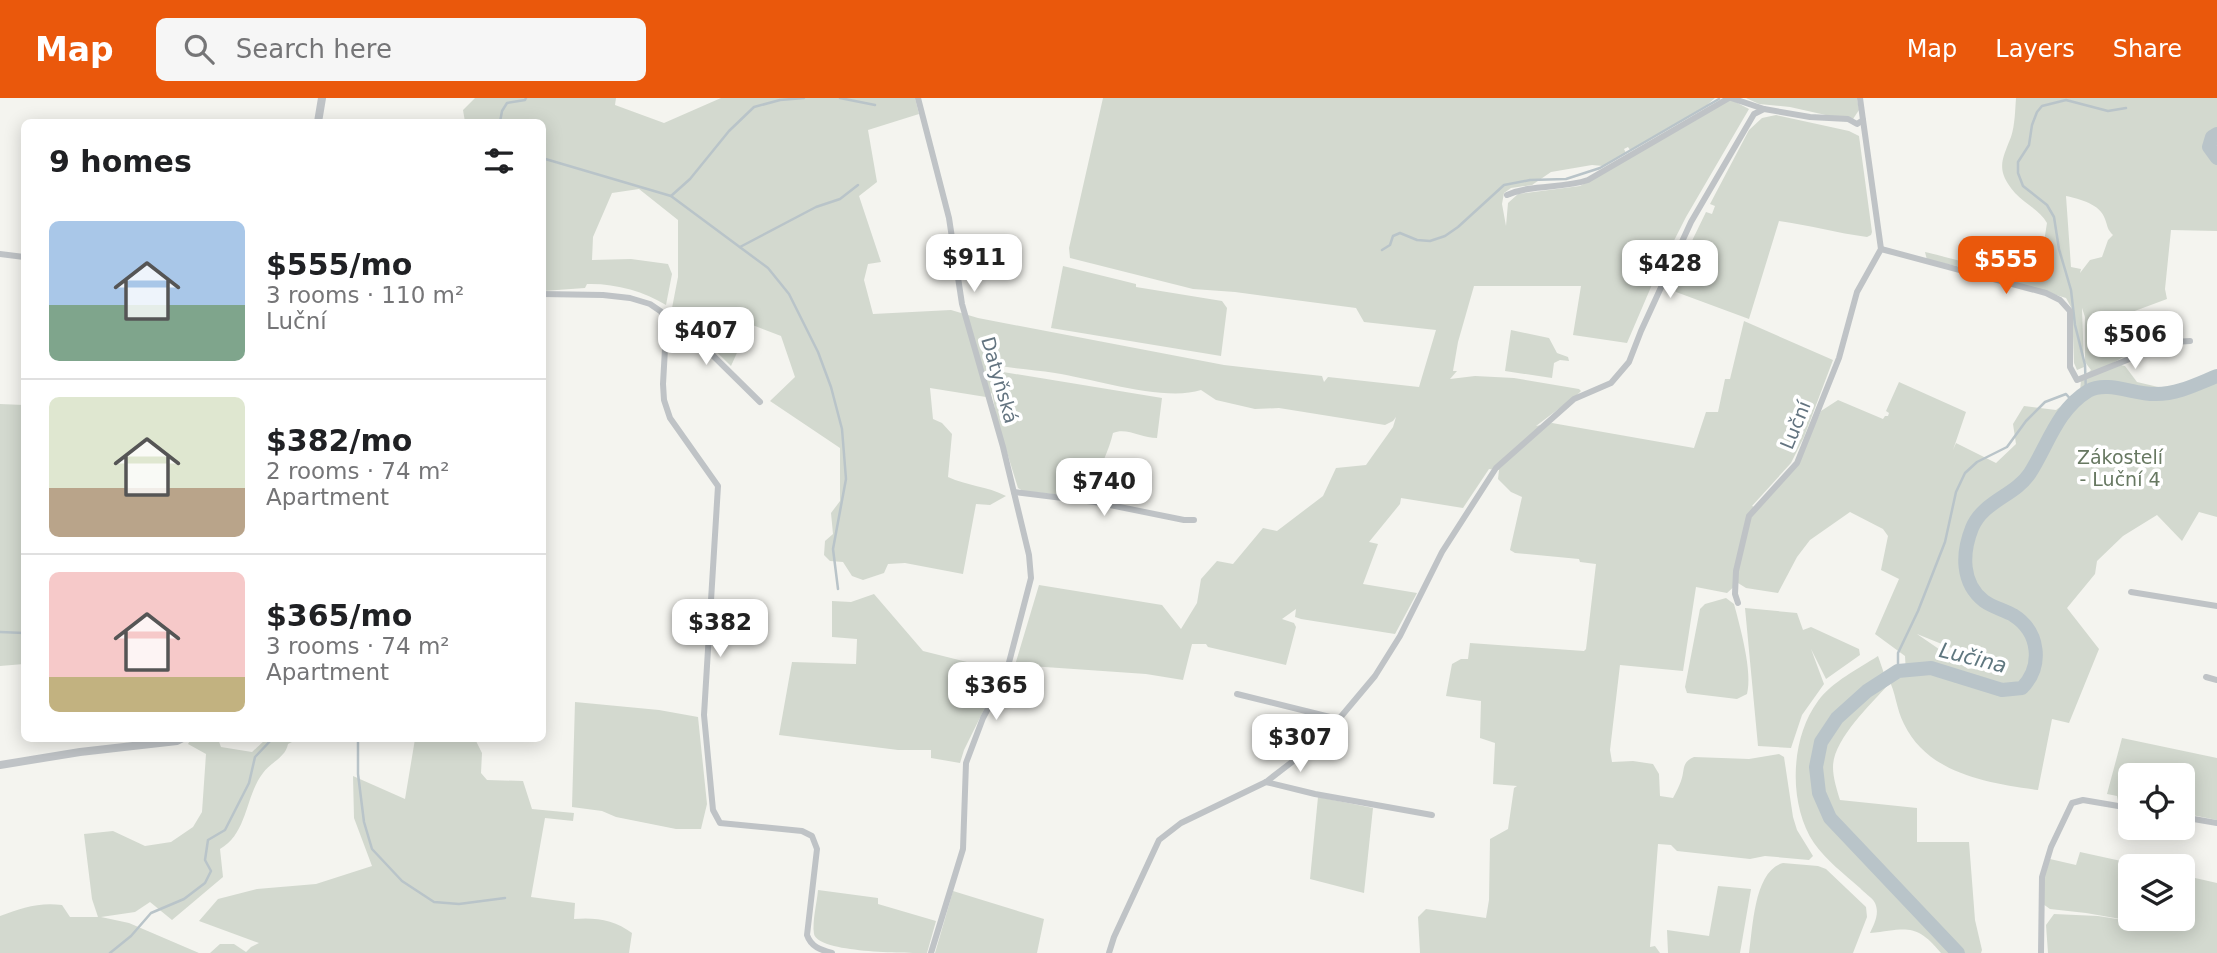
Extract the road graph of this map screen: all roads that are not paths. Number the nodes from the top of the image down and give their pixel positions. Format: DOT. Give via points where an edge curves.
graph roads {
  1 [pos="322,98"];
  2 [pos="918,98"];
  3 [pos="1730,98"];
  4 [pos="1860,98"];
  5 [pos="1764,109"];
  6 [pos="318,119"];
  7 [pos="1863,120"];
  8 [pos="1507,195"];
  9 [pos="1881,249"];
  10 [pos="0,254"];
  11 [pos="21,257"];
  12 [pos="546,294"];
  13 [pos="662,314"];
  14 [pos="2190,341"];
  15 [pos="760,401"];
  16 [pos="1014,492"];
  17 [pos="1194,520"];
  18 [pos="2131,592"];
  19 [pos="1738,603"];
  20 [pos="2217,606"];
  21 [pos="2206,677"];
  22 [pos="2217,680"];
  23 [pos="1237,694"];
  24 [pos="1338,719"];
  25 [pos="168,742"];
  26 [pos="0,765"];
  27 [pos="1266,782"];
  28 [pos="2118,806"];
  29 [pos="1432,815"];
  30 [pos="2195,819"];
  31 [pos="2217,823"];
  32 [pos="832,953"];
  33 [pos="932,953"];
  34 [pos="1110,953"];
  35 [pos="2041,953"];
  1 -- 6 [label="street"];
  2 -- 16 [label="street, Datyňská" via="949,218 962,304"];
  3 -- 5 [label="street"];
  3 -- 8 [label="street" via="1588,180"];
  4 -- 7 [label="street"];
  5 -- 7 [label="street" via="1848,119 1857,124"];
  5 -- 24 [label="street" via="1754,114 1691,222 1629,362 1611,383 1574,399 1496,468 1441,552 1375,676"];
  7 -- 9 [label="street"];
  9 -- 14 [label="street" via="2060,300 2070,311 2070,368 2077,380 2162,346"];
  9 -- 19 [label="street, Luční" via="1857,292 1839,358 1797,463 1749,516 1736,571"];
  10 -- 11 [label="street"];
  12 -- 13 [label="street" via="630,298 650,304"];
  13 -- 15 [label="street" via="685,328"];
  13 -- 32 [label="street" via="666,331 664,392 670,418 718,486 704,715 713,810 720,823 802,831 812,836 817,849 807,935 809,942"];
  16 -- 17 [label="street"];
  16 -- 33 [label="street, Datyňská" via="1031,578 1006,674 966,763 963,849"];
  18 -- 20 [label="street"];
  21 -- 22 [label="street"];
  23 -- 24 [label="street"];
  24 -- 27 [label="street" via="1316,745"];
  25 -- 26 [label="street"];
  27 -- 29 [label="street"];
  27 -- 34 [label="street" via="1181,824 1159,841"];
  28 -- 35 [label="street" via="2083,800 2072,803 2042,877"];
  30 -- 31 [label="street"];
}
